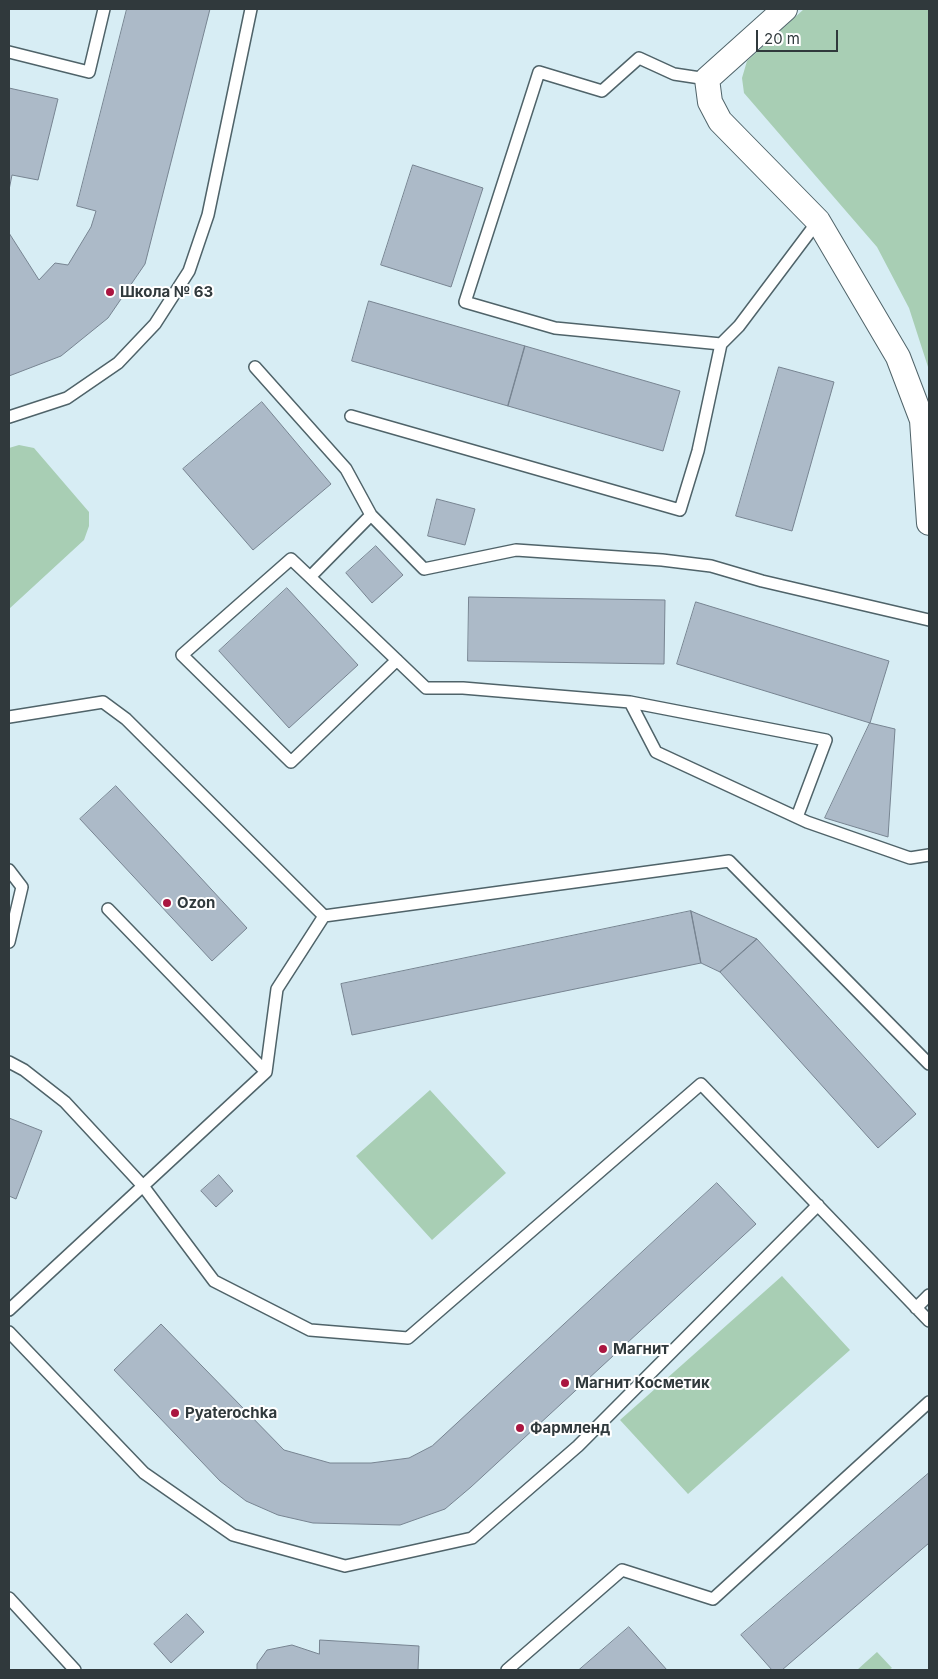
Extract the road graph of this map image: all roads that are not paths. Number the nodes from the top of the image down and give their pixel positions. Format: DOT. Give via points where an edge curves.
graph roads {
  1 [pos="104,9"];
  2 [pos="251,9"];
  3 [pos="785,9"];
  4 [pos="9,52"];
  5 [pos="707,78"];
  6 [pos="818,221"];
  7 [pos="721,344"];
  8 [pos="255,367"];
  9 [pos="351,416"];
  10 [pos="9,417"];
  11 [pos="371,515"];
  12 [pos="929,523"];
  13 [pos="310,577"];
  14 [pos="929,620"];
  15 [pos="397,660"];
  16 [pos="630,702"];
  17 [pos="9,718"];
  18 [pos="798,817"];
  19 [pos="929,855"];
  20 [pos="9,870"];
  21 [pos="108,909"];
  22 [pos="324,916"];
  23 [pos="9,942"];
  24 [pos="9,1062"];
  25 [pos="929,1064"];
  26 [pos="266,1072"];
  27 [pos="143,1186"];
  28 [pos="818,1205"];
  29 [pos="929,1295"];
  30 [pos="916,1308"];
  31 [pos="9,1310"];
  32 [pos="929,1321"];
  33 [pos="9,1332"];
  34 [pos="929,1402"];
  35 [pos="9,1598"];
  36 [pos="75,1670"];
  37 [pos="507,1670"];
  1 -- 4 [label="lane" via="89,72"];
  2 -- 10 [label="lane" via="208,215 189,271 156,324 118,363 67,398"];
  3 -- 5 [label="street"];
  5 -- 6 [label="street" via="710,102 720,120"];
  5 -- 7 [label="lane" via="674,74 639,58 602,91 539,72 465,302 555,328"];
  6 -- 7 [label="lane" via="739,326"];
  6 -- 12 [label="street" via="898,357 922,420"];
  7 -- 9 [label="lane" via="698,451 680,510"];
  8 -- 11 [label="lane" via="346,469"];
  11 -- 13 [label="lane"];
  11 -- 14 [label="lane" via="424,569 516,550 662,560 711,566"];
  13 -- 15 [label="lane"];
  13 -- 15 [label="lane" via="291,559 182,655 291,762"];
  15 -- 16 [label="lane" via="426,688 463,688"];
  16 -- 18 [label="lane" via="656,752"];
  16 -- 18 [label="lane" via="826,740"];
  17 -- 22 [label="lane" via="103,702 126,719"];
  18 -- 19 [label="lane" via="910,858"];
  20 -- 23 [label="lane" via="22,887"];
  21 -- 26 [label="lane"];
  22 -- 25 [label="lane" via="730,861"];
  22 -- 26 [label="lane" via="277,989"];
  24 -- 27 [label="lane" via="65,1102"];
  26 -- 27 [label="lane"];
  27 -- 28 [label="lane" via="214,1281 310,1330 408,1338 701,1084"];
  27 -- 31 [label="lane"];
  28 -- 30 [label="lane"];
  28 -- 33 [label="lane" via="578,1446 472,1538 346,1566 233,1535 144,1473"];
  29 -- 30 [label="lane"];
  30 -- 32 [label="lane"];
  34 -- 37 [label="lane" via="713,1599 622,1570"];
  35 -- 36 [label="lane"];
}
